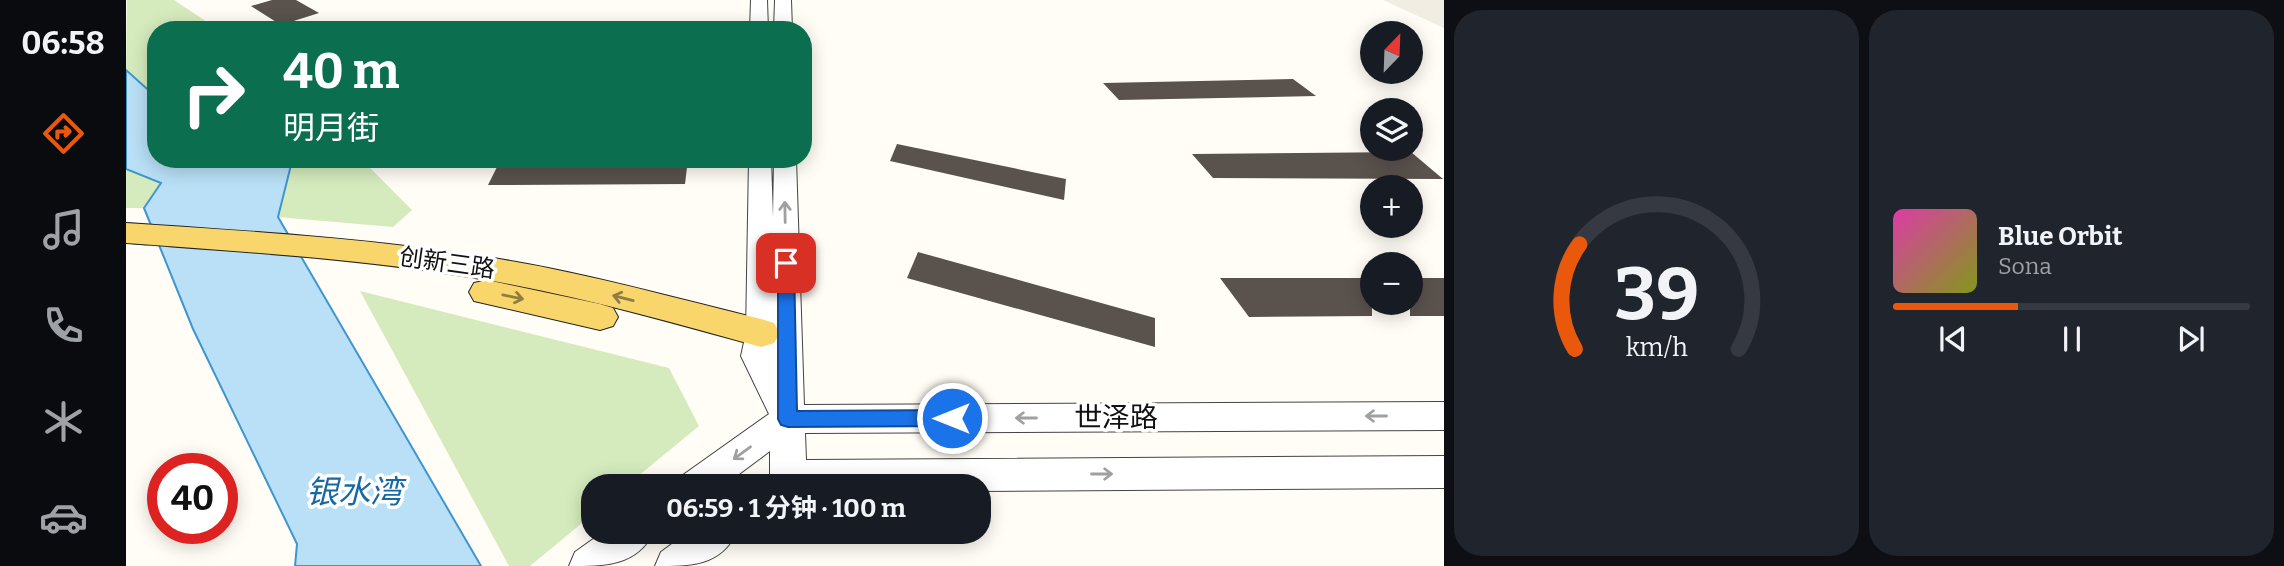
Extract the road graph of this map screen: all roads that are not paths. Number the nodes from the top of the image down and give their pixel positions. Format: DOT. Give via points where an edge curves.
graph roads {
  1 [pos="759,0"];
  2 [pos="783,0"];
  3 [pos="759,21"];
  4 [pos="783,21"];
  5 [pos="760,168"];
  6 [pos="785,168"];
  7 [pos="129,242"];
  8 [pos="759,345"];
  9 [pos="1444,416"];
  10 [pos="788,419"];
  11 [pos="1444,472"];
  12 [pos="712,474"];
  13 [pos="783,474"];
  14 [pos="991,478"];
  15 [pos="619,544"];
  16 [pos="703,544"];
  17 [pos="589,566"];
  18 [pos="675,566"];
  1 -- 3 [label="street"];
  2 -- 4 [label="street"];
  5 -- 8 [label="street"];
  10 -- 6 [label="street, one-way"];
  7 -- 8 [label="main road, 创新三路" via="320,257 680,335"];
  8 -- 10 [label="street"];
  9 -- 10 [label="street, 世泽路, one-way"];
  10 -- 12 [label="street, one-way"];
  10 -- 13 [label="street"];
  14 -- 11 [label="street, one-way"];
  15 -- 17 [label="street"];
  16 -- 18 [label="street"];
}
